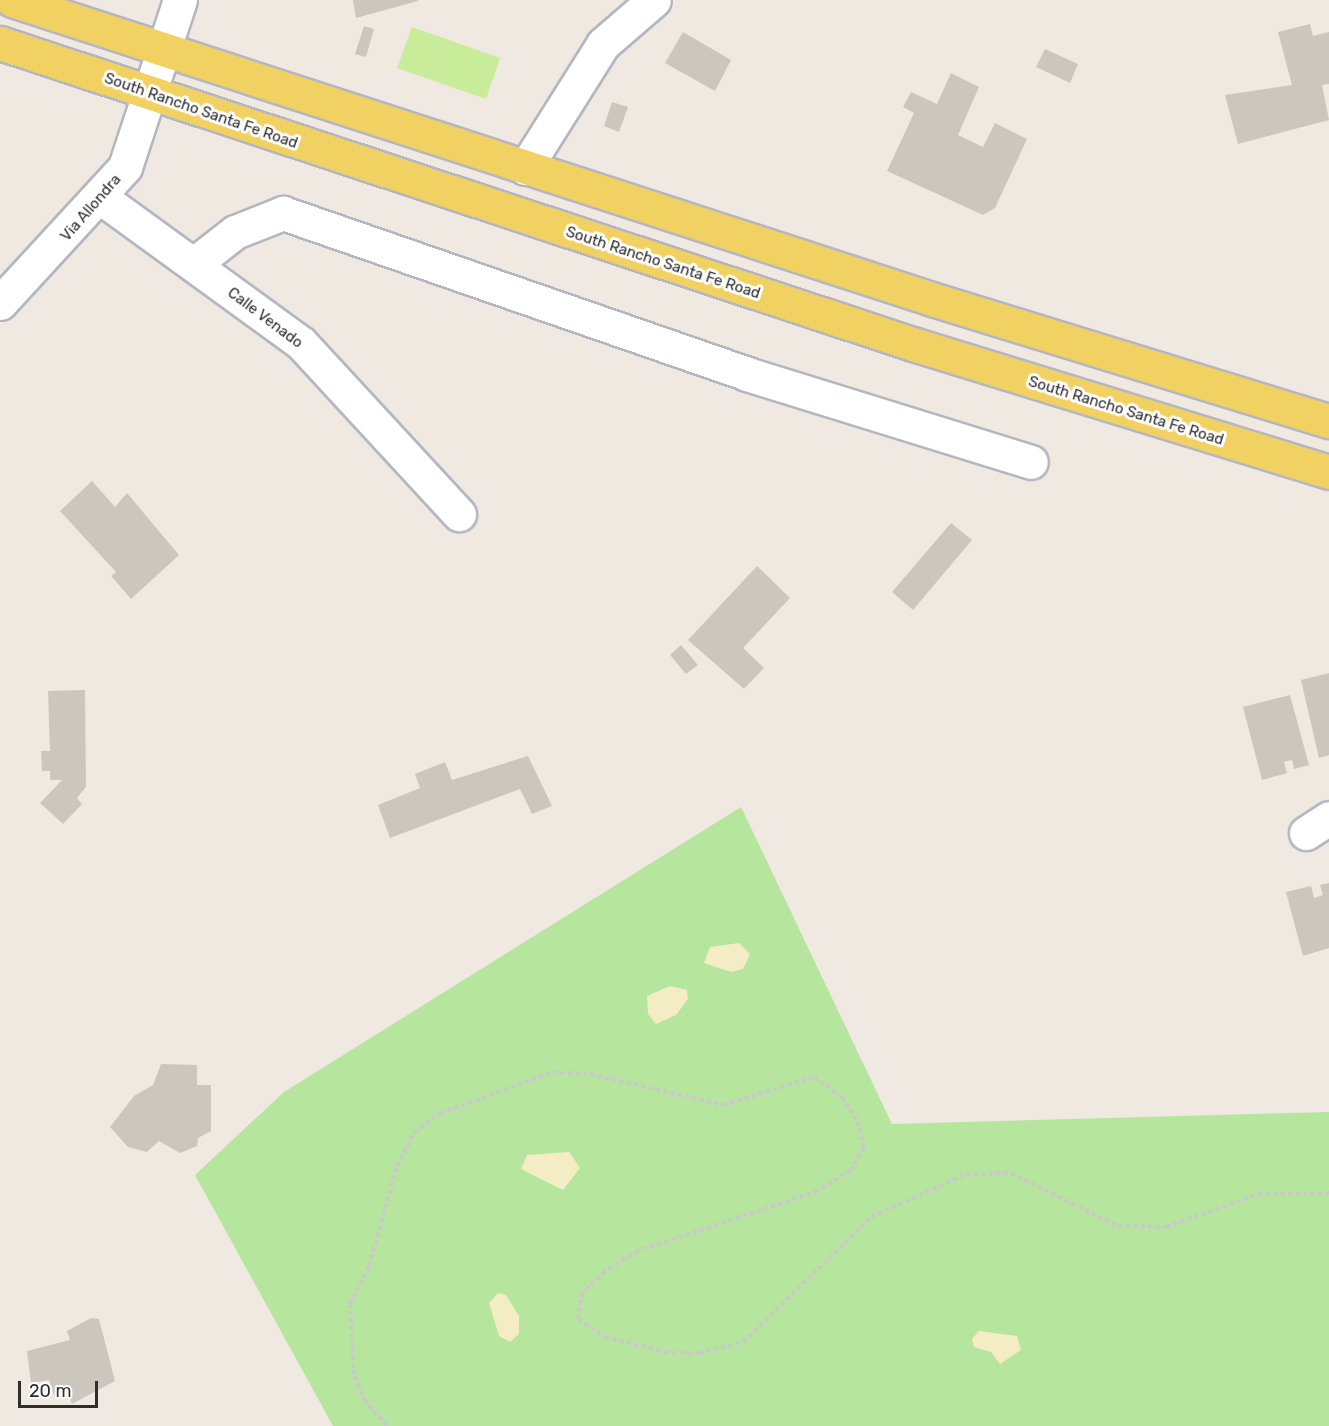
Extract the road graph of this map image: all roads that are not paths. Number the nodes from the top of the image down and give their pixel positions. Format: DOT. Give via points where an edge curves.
graph roads {
  1 [pos="12,0"];
  2 [pos="180,0"];
  3 [pos="654,0"];
  4 [pos="0,43"];
  5 [pos="165,50"];
  6 [pos="150,93"];
  7 [pos="525,168"];
  8 [pos="100,197"];
  9 [pos="194,264"];
  10 [pos="0,303"];
  11 [pos="1329,421"];
  12 [pos="1031,462"];
  13 [pos="1329,472"];
  14 [pos="459,514"];
  1 -- 5 [label="main road"];
  2 -- 5 [label="street, Via Allondra"];
  3 -- 7 [label="street" via="603,44"];
  4 -- 6 [label="main road, South Rancho Santa Fe Road"];
  5 -- 6 [label="street, Via Allondra"];
  5 -- 7 [label="main road"];
  6 -- 8 [label="street, Via Allondra" via="126,167"];
  6 -- 13 [label="main road, South Rancho Santa Fe Road" via="913,344"];
  7 -- 11 [label="main road"];
  8 -- 9 [label="street, Calle Venado"];
  8 -- 10 [label="street, Via Allondra"];
  9 -- 12 [label="street" via="235,232 283,213 747,374"];
  9 -- 14 [label="street, Calle Venado" via="301,343"];
}
